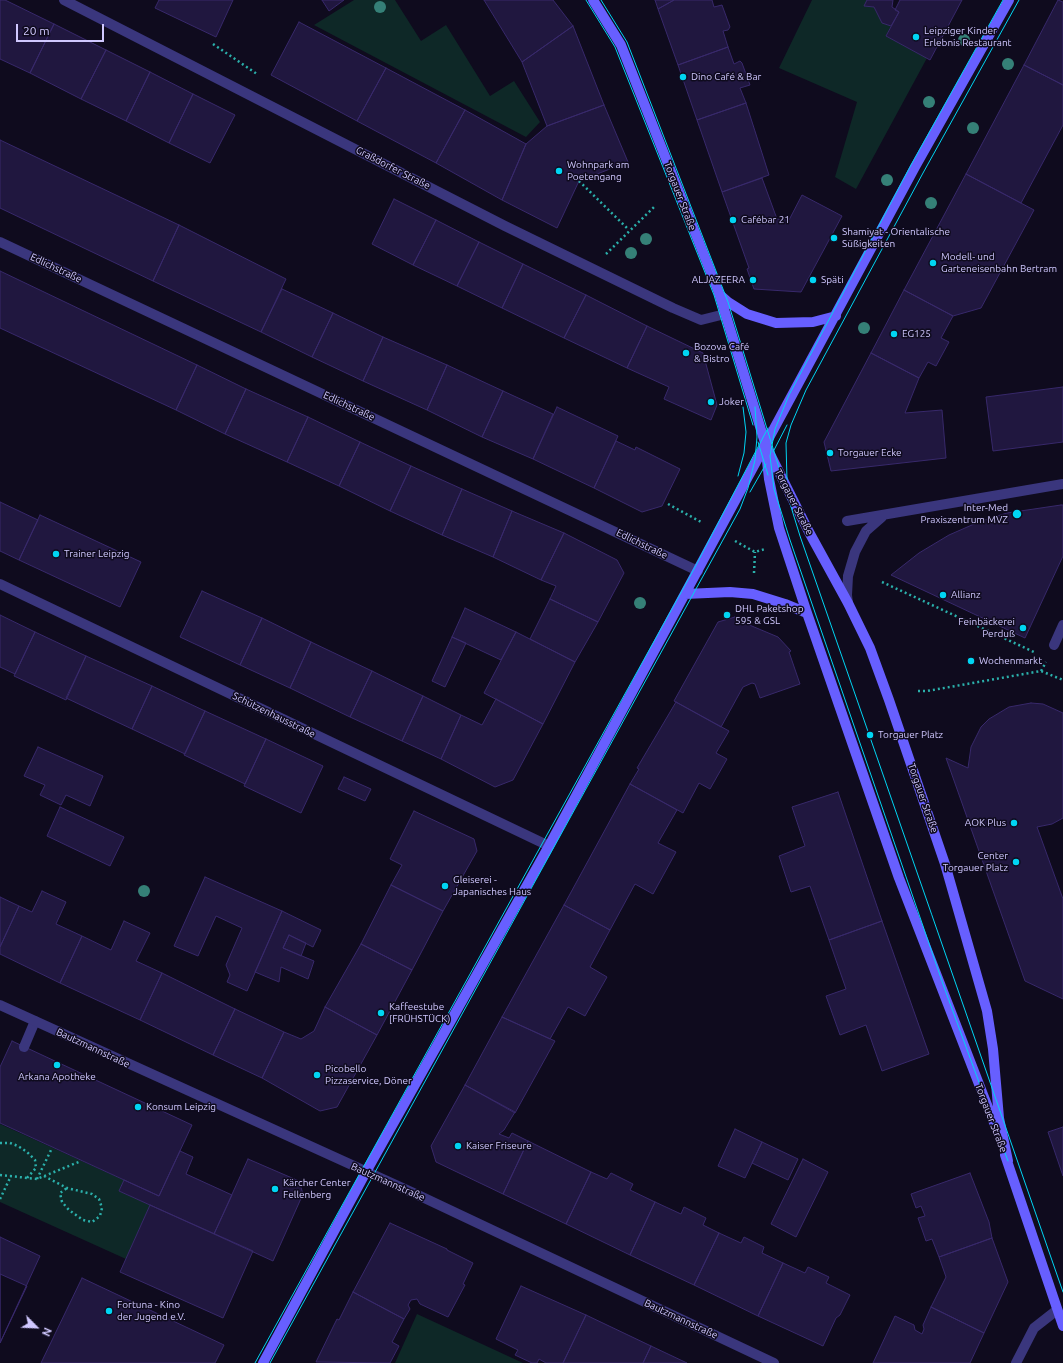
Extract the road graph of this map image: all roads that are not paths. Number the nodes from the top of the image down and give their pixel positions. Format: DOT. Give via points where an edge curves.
graph roads {
  1 [pos="64,0"];
  2 [pos="593,0"];
  3 [pos="1009,0"];
  4 [pos="0,242"];
  5 [pos="718,293"];
  6 [pos="725,314"];
  7 [pos="836,316"];
  8 [pos="766,446"];
  9 [pos="1063,484"];
  10 [pos="890,514"];
  11 [pos="847,521"];
  12 [pos="698,571"];
  13 [pos="0,584"];
  14 [pos="685,594"];
  15 [pos="848,603"];
  16 [pos="807,613"];
  17 [pos="1063,625"];
  18 [pos="1054,645"];
  19 [pos="549,846"];
  20 [pos="0,1005"];
  21 [pos="35,1022"];
  22 [pos="24,1047"];
  23 [pos="1008,1161"];
  24 [pos="366,1172"];
  25 [pos="1057,1310"];
  26 [pos="1063,1326"];
  27 [pos="263,1363"];
  28 [pos="774,1363"];
  29 [pos="1016,1363"];
  1 -- 6 [label="street, Graßdorfer Straße" via="505,226 697,319 706,320"];
  2 -- 5 [label="main road, Torgauer Straße" via="621,45"];
  3 -- 7 [label="main road" via="915,167"];
  4 -- 12 [label="street, Edlichstraße"];
  5 -- 6 [label="main road, Torgauer Straße"];
  5 -- 7 [label="main road" via="739,310 771,322 813,322"];
  6 -- 8 [label="main road, Torgauer Straße"];
  7 -- 8 [label="main road"];
  8 -- 12 [label="main road"];
  8 -- 15 [label="main road, Torgauer Straße"];
  8 -- 16 [label="main road, Torgauer Straße" via="769,479 779,528"];
  9 -- 10 [label="street"];
  10 -- 11 [label="street"];
  10 -- 15 [label="street" via="874,522 862,537 848,576"];
  12 -- 14 [label="main road"];
  13 -- 19 [label="street, Schützenhausstraße"];
  14 -- 16 [label="main road" via="753,594"];
  14 -- 19 [label="main road"];
  15 -- 23 [label="main road, Torgauer Straße" via="870,648 889,700 951,887 987,1011 999,1118"];
  16 -- 23 [label="main road, Torgauer Straße" via="899,878"];
  17 -- 18 [label="street"];
  19 -- 24 [label="main road"];
  20 -- 21 [label="street, Bautzmannstraße"];
  21 -- 22 [label="street"];
  21 -- 24 [label="street, Bautzmannstraße"];
  23 -- 25 [label="main road"];
  24 -- 27 [label="main road"];
  24 -- 28 [label="street, Bautzmannstraße"];
  25 -- 26 [label="main road"];
  25 -- 29 [label="street" via="1034,1328"];
}
